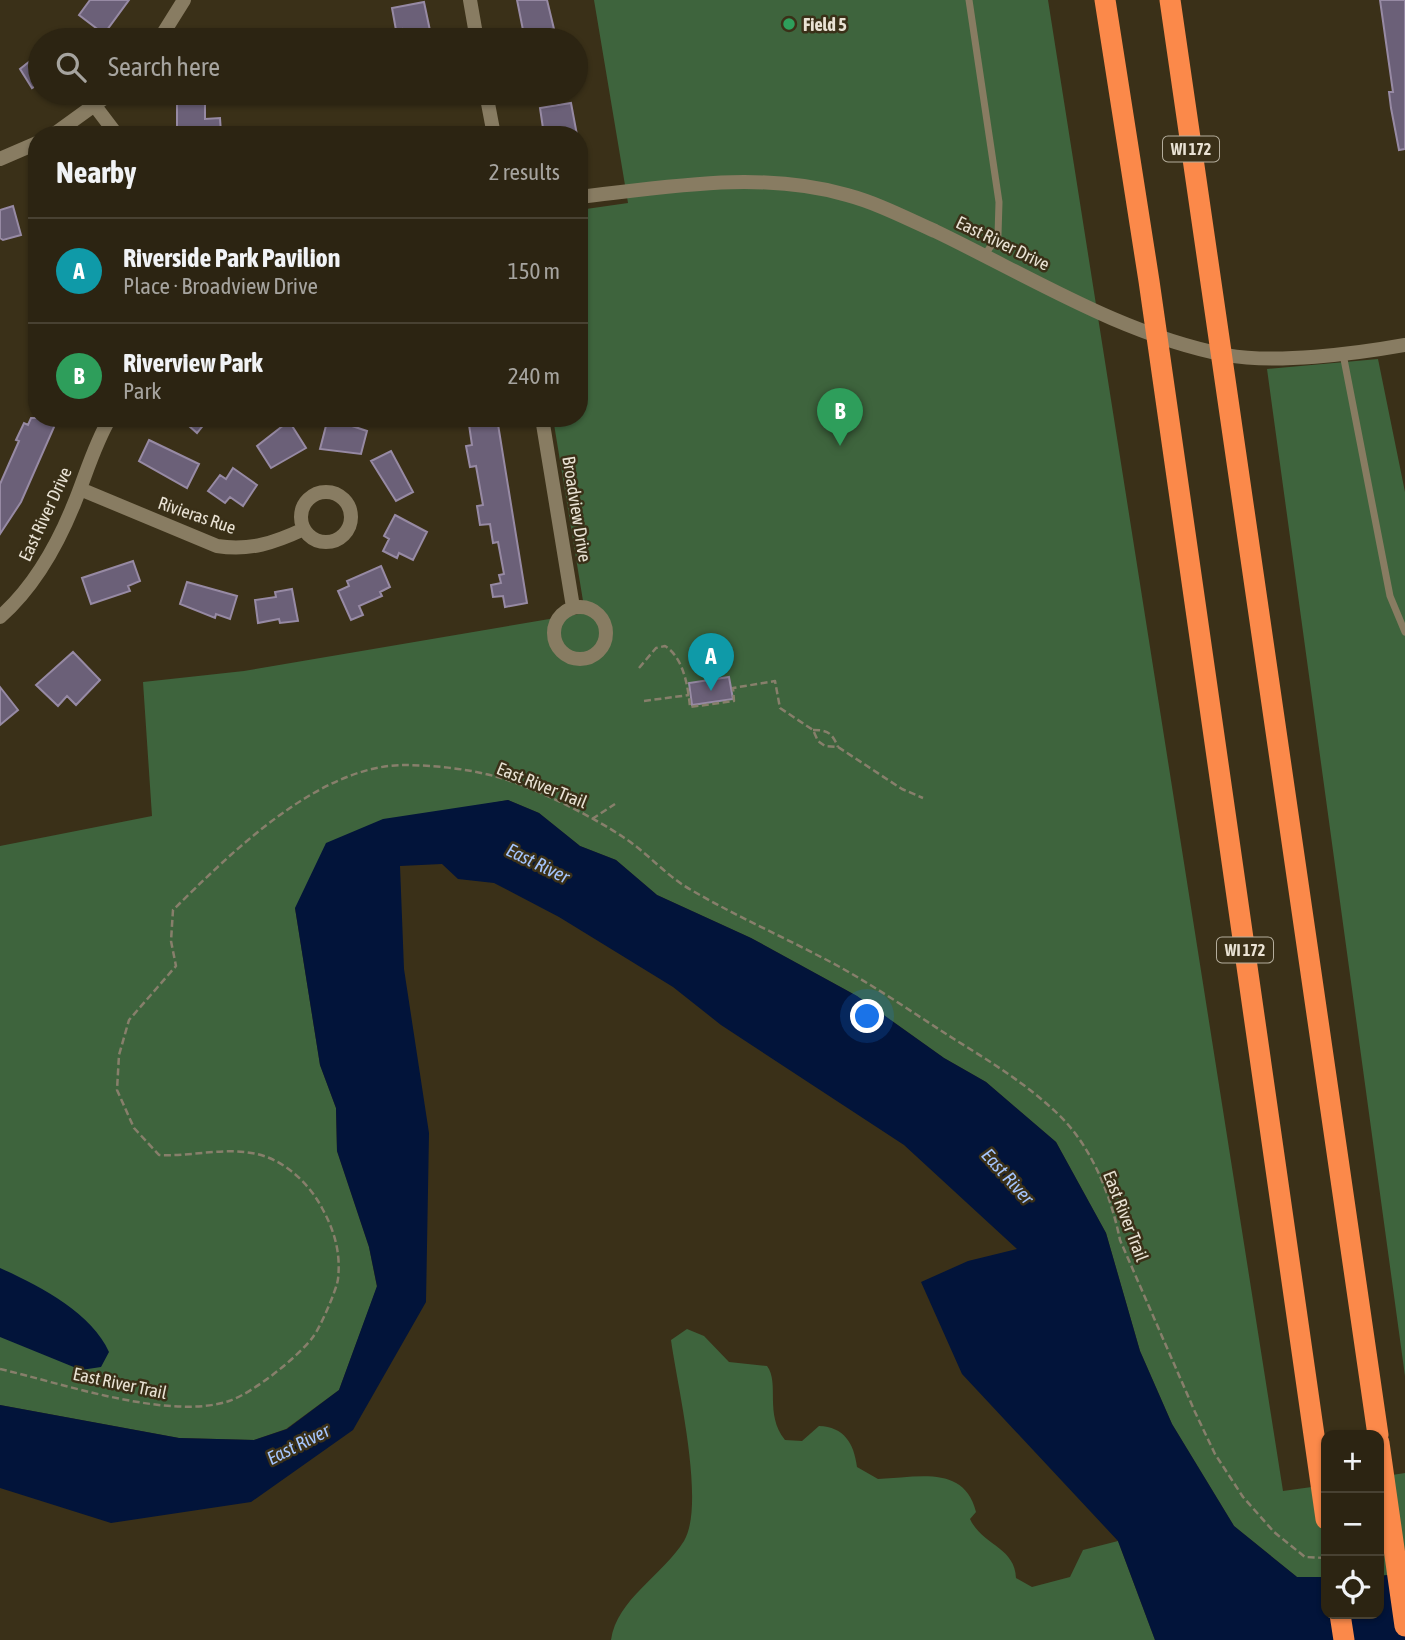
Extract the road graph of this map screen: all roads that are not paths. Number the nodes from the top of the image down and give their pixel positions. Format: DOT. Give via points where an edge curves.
graph roads {
  1 [pos="184,0"];
  2 [pos="470,0"];
  3 [pos="969,0"];
  4 [pos="1105,0"];
  5 [pos="1170,0"];
  6 [pos="166,28"];
  7 [pos="475,28"];
  8 [pos="488,105"];
  9 [pos="95,106"];
  10 [pos="66,126"];
  11 [pos="110,126"];
  12 [pos="492,126"];
  13 [pos="28,147"];
  14 [pos="0,159"];
  15 [pos="588,196"];
  16 [pos="985,255"];
  17 [pos="1405,345"];
  18 [pos="1343,354"];
  19 [pos="105,427"];
  20 [pos="543,427"];
  21 [pos="80,489"];
  22 [pos="304,529"];
  23 [pos="573,607"];
  24 [pos="0,617"];
  25 [pos="1405,632"];
  26 [pos="1377,1430"];
  27 [pos="1384,1477"];
  28 [pos="1322,1493"];
  29 [pos="1341,1619"];
  30 [pos="1405,1626"];
  31 [pos="1344,1640"];
  1 -- 6 [label="street"];
  2 -- 7 [label="street"];
  3 -- 16 [label="lane" via="999,202 998,235"];
  4 -- 28 [label="highway, WI 172"];
  5 -- 26 [label="highway, WI 172"];
  8 -- 12 [label="street"];
  9 -- 10 [label="street"];
  9 -- 11 [label="street"];
  13 -- 14 [label="street"];
  15 -- 16 [label="street, East River Drive" via="697,183 752,181 804,186 847,194"];
  16 -- 18 [label="street, East River Drive" via="1105,316 1182,344 1229,355"];
  17 -- 18 [label="street, East River Drive"];
  18 -- 25 [label="lane" via="1390,596"];
  19 -- 21 [label="street, East River Drive"];
  20 -- 23 [label="street, Broadview Drive"];
  21 -- 22 [label="street, Rivieras Rue" via="217,546 237,550"];
  21 -- 24 [label="street, East River Drive" via="40,572"];
  27 -- 30 [label="highway"];
  29 -- 31 [label="highway"];
}
